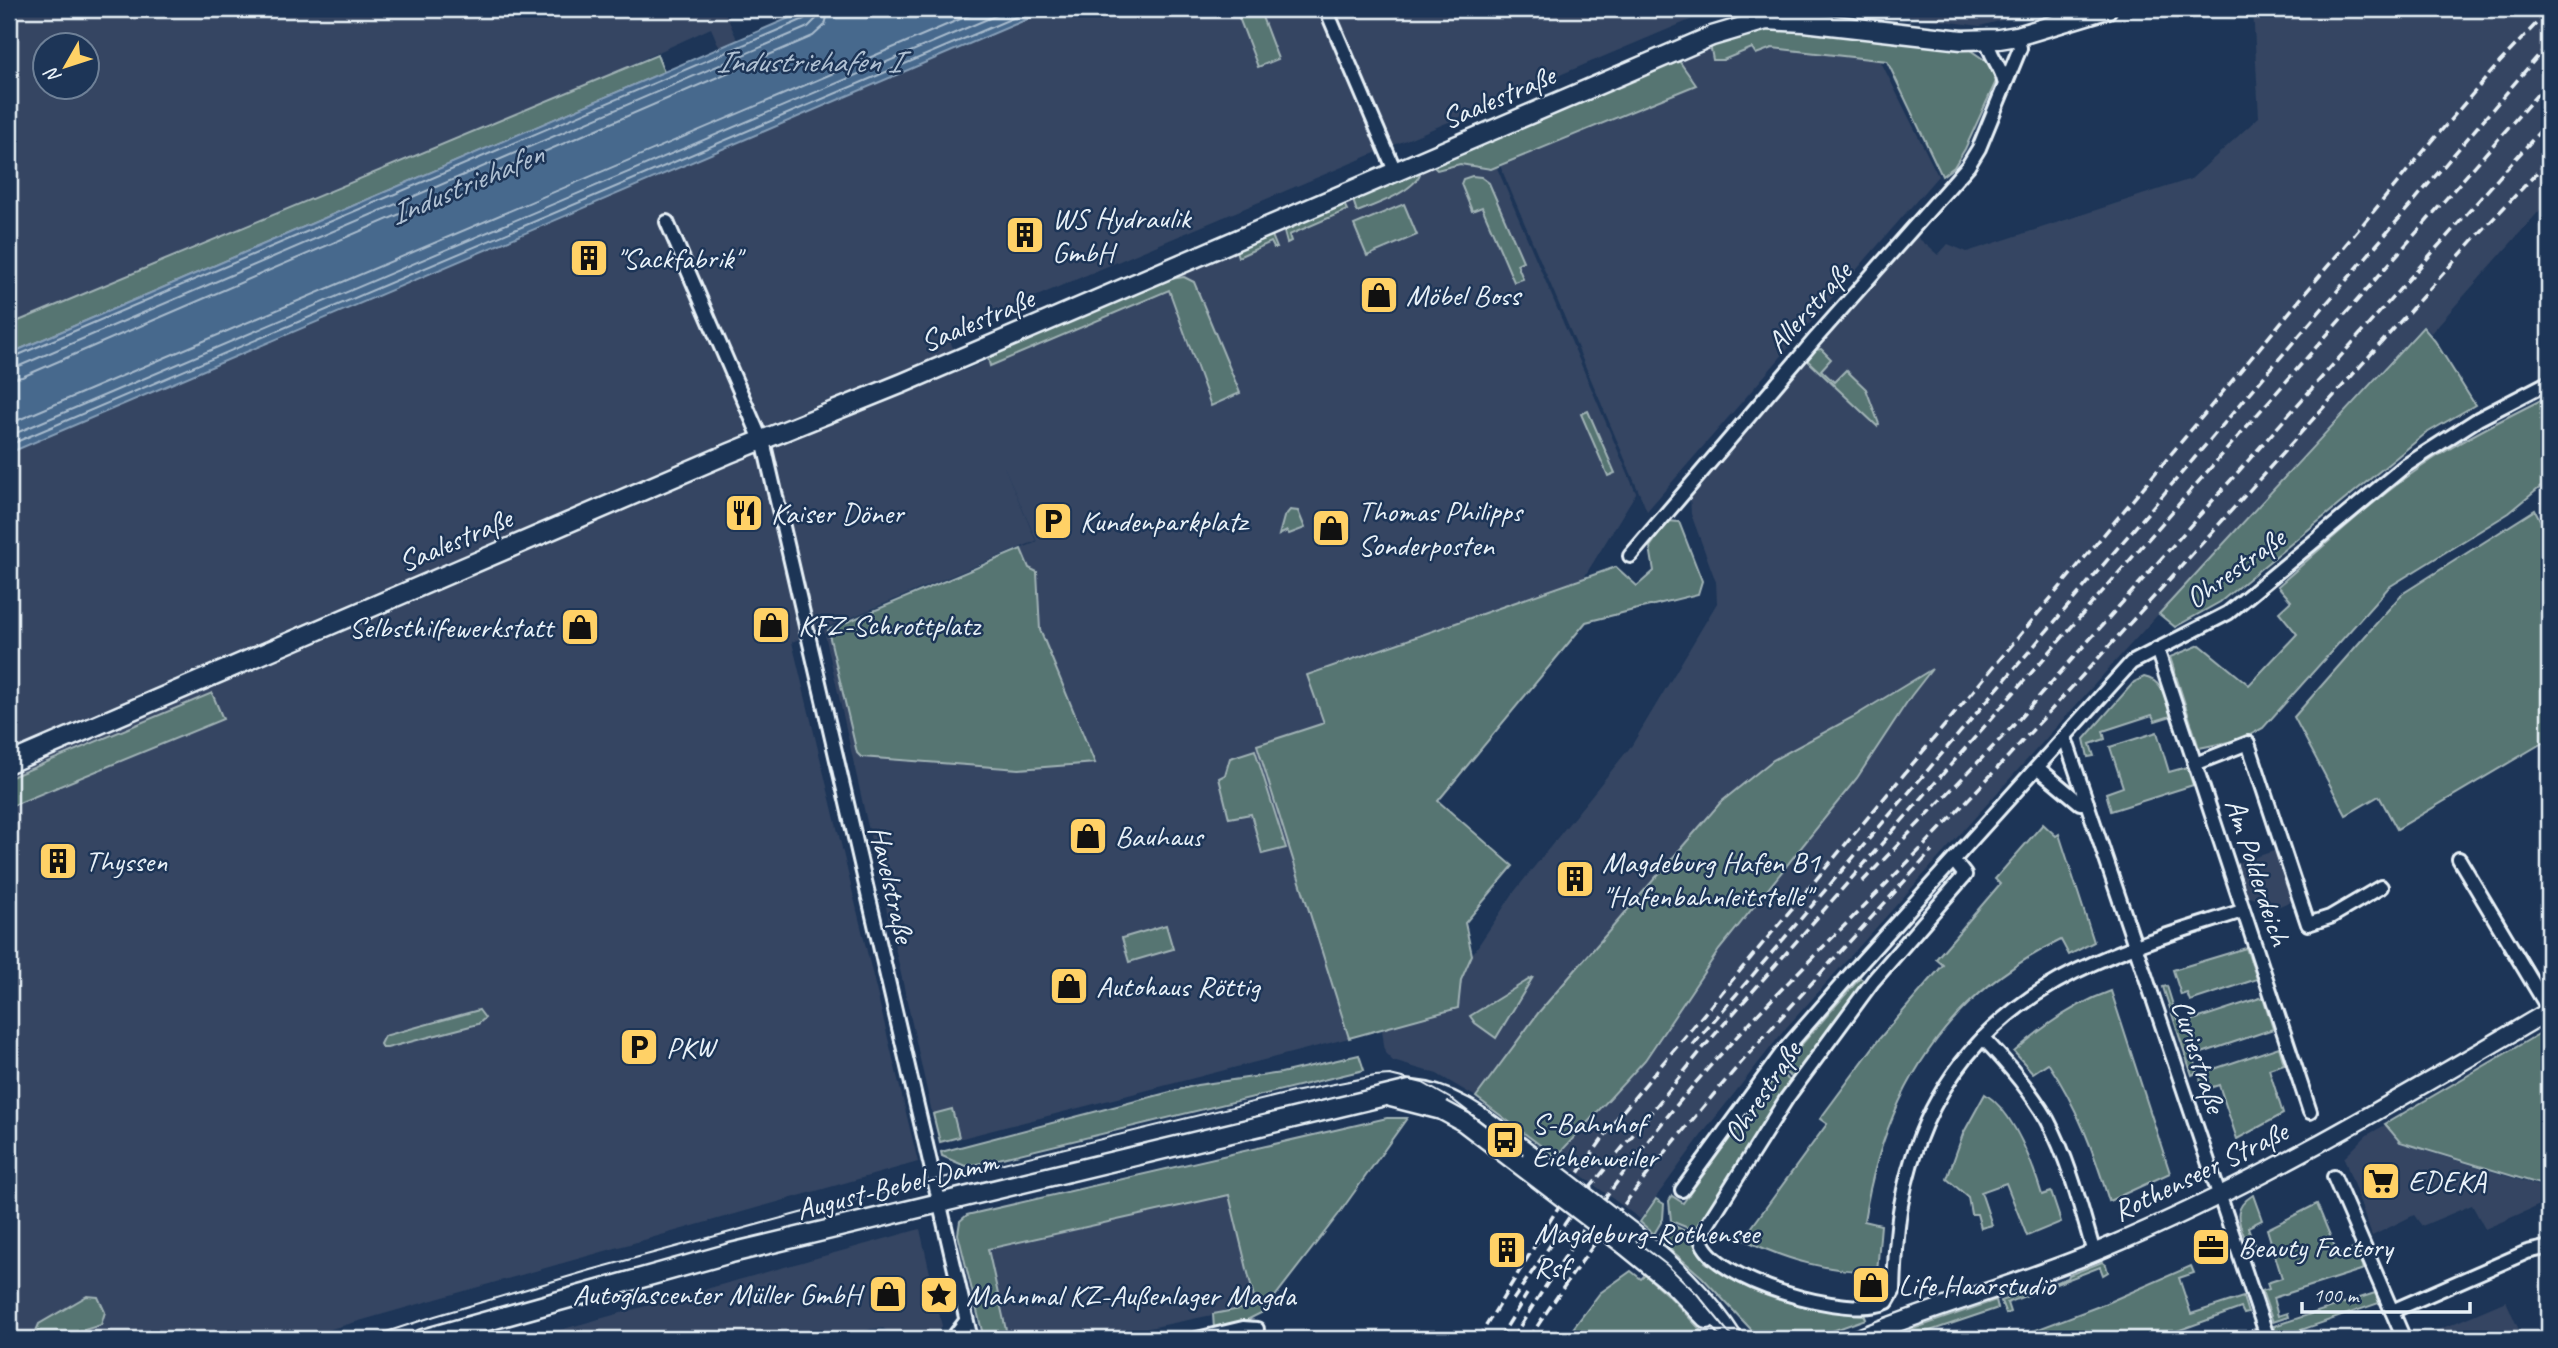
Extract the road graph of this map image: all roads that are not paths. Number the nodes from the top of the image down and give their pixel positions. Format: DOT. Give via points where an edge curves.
graph roads {
  1 [pos="1326,9"];
  2 [pos="2107,9"];
  3 [pos="2071,13"];
  4 [pos="2017,36"];
  5 [pos="1987,40"];
  6 [pos="2004,81"];
  7 [pos="1395,171"];
  8 [pos="667,222"];
  9 [pos="2549,382"];
  10 [pos="762,440"];
  11 [pos="1630,556"];
  12 [pos="2157,649"];
  13 [pos="2065,738"];
  14 [pos="9,763"];
  15 [pos="2194,764"];
  16 [pos="2038,768"];
  17 [pos="2087,803"];
  18 [pos="2459,859"];
  19 [pos="1954,861"];
  20 [pos="2381,887"];
  21 [pos="2242,911"];
  22 [pos="2135,947"];
  23 [pos="1857,967"];
  24 [pos="1873,981"];
  25 [pos="2549,1011"];
  26 [pos="1983,1038"];
  27 [pos="2310,1112"];
  28 [pos="2334,1177"];
  29 [pos="1682,1190"];
  30 [pos="2218,1197"];
  31 [pos="940,1203"];
  32 [pos="1628,1239"];
  33 [pos="2549,1247"];
  34 [pos="2094,1253"];
  35 [pos="2392,1311"];
  36 [pos="967,1321"];
  37 [pos="1253,1334"];
  38 [pos="2267,1337"];
  39 [pos="423,1339"];
  40 [pos="952,1339"];
  41 [pos="971,1339"];
  42 [pos="1197,1339"];
  43 [pos="1727,1339"];
  44 [pos="1733,1339"];
  45 [pos="1856,1339"];
  46 [pos="2250,1339"];
  47 [pos="2404,1339"];
  1 -- 7 [label="street"];
  2 -- 3 [label="main road, Saalestraße"];
  3 -- 4 [label="main road, Saalestraße"];
  4 -- 5 [label="main road, Saalestraße"];
  4 -- 6 [label="street, Allerstraße" via="2020,48"];
  5 -- 6 [label="street"];
  5 -- 7 [label="main road, Saalestraße" via="1766,20 1712,36"];
  6 -- 11 [label="street, Allerstraße" via="1968,166"];
  7 -- 10 [label="main road, Saalestraße"];
  8 -- 10 [label="street, Havelstraße"];
  9 -- 12 [label="street, Ohrestraße" via="2478,419 2405,466 2228,613"];
  10 -- 14 [label="main road, Saalestraße"];
  10 -- 31 [label="street, Havelstraße"];
  12 -- 13 [label="street, Ohrestraße" via="2131,663"];
  12 -- 15 [label="street, Am Polderdeich"];
  13 -- 16 [label="street, Ohrestraße"];
  13 -- 17 [label="street, Curiestraße"];
  15 -- 20 [label="street" via="2248,743 2308,924 2330,917"];
  15 -- 21 [label="street, Am Polderdeich"];
  16 -- 17 [label="street" via="2080,803"];
  16 -- 19 [label="street, Ohrestraße"];
  17 -- 22 [label="street, Curiestraße"];
  18 -- 25 [label="street"];
  19 -- 23 [label="street, Ohrestraße"];
  19 -- 24 [label="street, Ohrestraße" via="1965,875"];
  21 -- 22 [label="street"];
  21 -- 27 [label="street, Am Polderdeich"];
  22 -- 26 [label="street" via="2048,986 2016,1007"];
  22 -- 30 [label="street, Curiestraße"];
  23 -- 24 [label="street"];
  23 -- 29 [label="street, Ohrestraße" via="1783,1053"];
  24 -- 26 [label="street, Ohrestraße" via="1787,1098 1701,1237 1716,1259 1766,1287 1815,1301 1871,1306 1887,1302 1894,1292 1901,1203 1928,1120 1953,1072"];
  25 -- 30 [label="street, Rothenseer Straße" via="2372,1116"];
  26 -- 34 [label="street" via="2022,1081 2046,1119 2064,1158"];
  28 -- 35 [label="street"];
  30 -- 34 [label="street, Rothenseer Straße"];
  30 -- 38 [label="street, Curiestraße"];
  31 -- 32 [label="main road, August-Bebel-Damm, bridge" via="1410,1090 1473,1111"];
  31 -- 36 [label="street, Havelstraße"];
  31 -- 39 [label="main road, August-Bebel-Damm" via="731,1253"];
  32 -- 43 [label="main road"];
  32 -- 44 [label="main road" via="1699,1292"];
  33 -- 35 [label="street" via="2527,1252"];
  34 -- 45 [label="street, Rothenseer Straße"];
  35 -- 47 [label="street"];
  36 -- 40 [label="street"];
  36 -- 41 [label="street, Havelstraße"];
  37 -- 42 [label="street" via="1243,1328"];
  38 -- 46 [label="street"];
}
